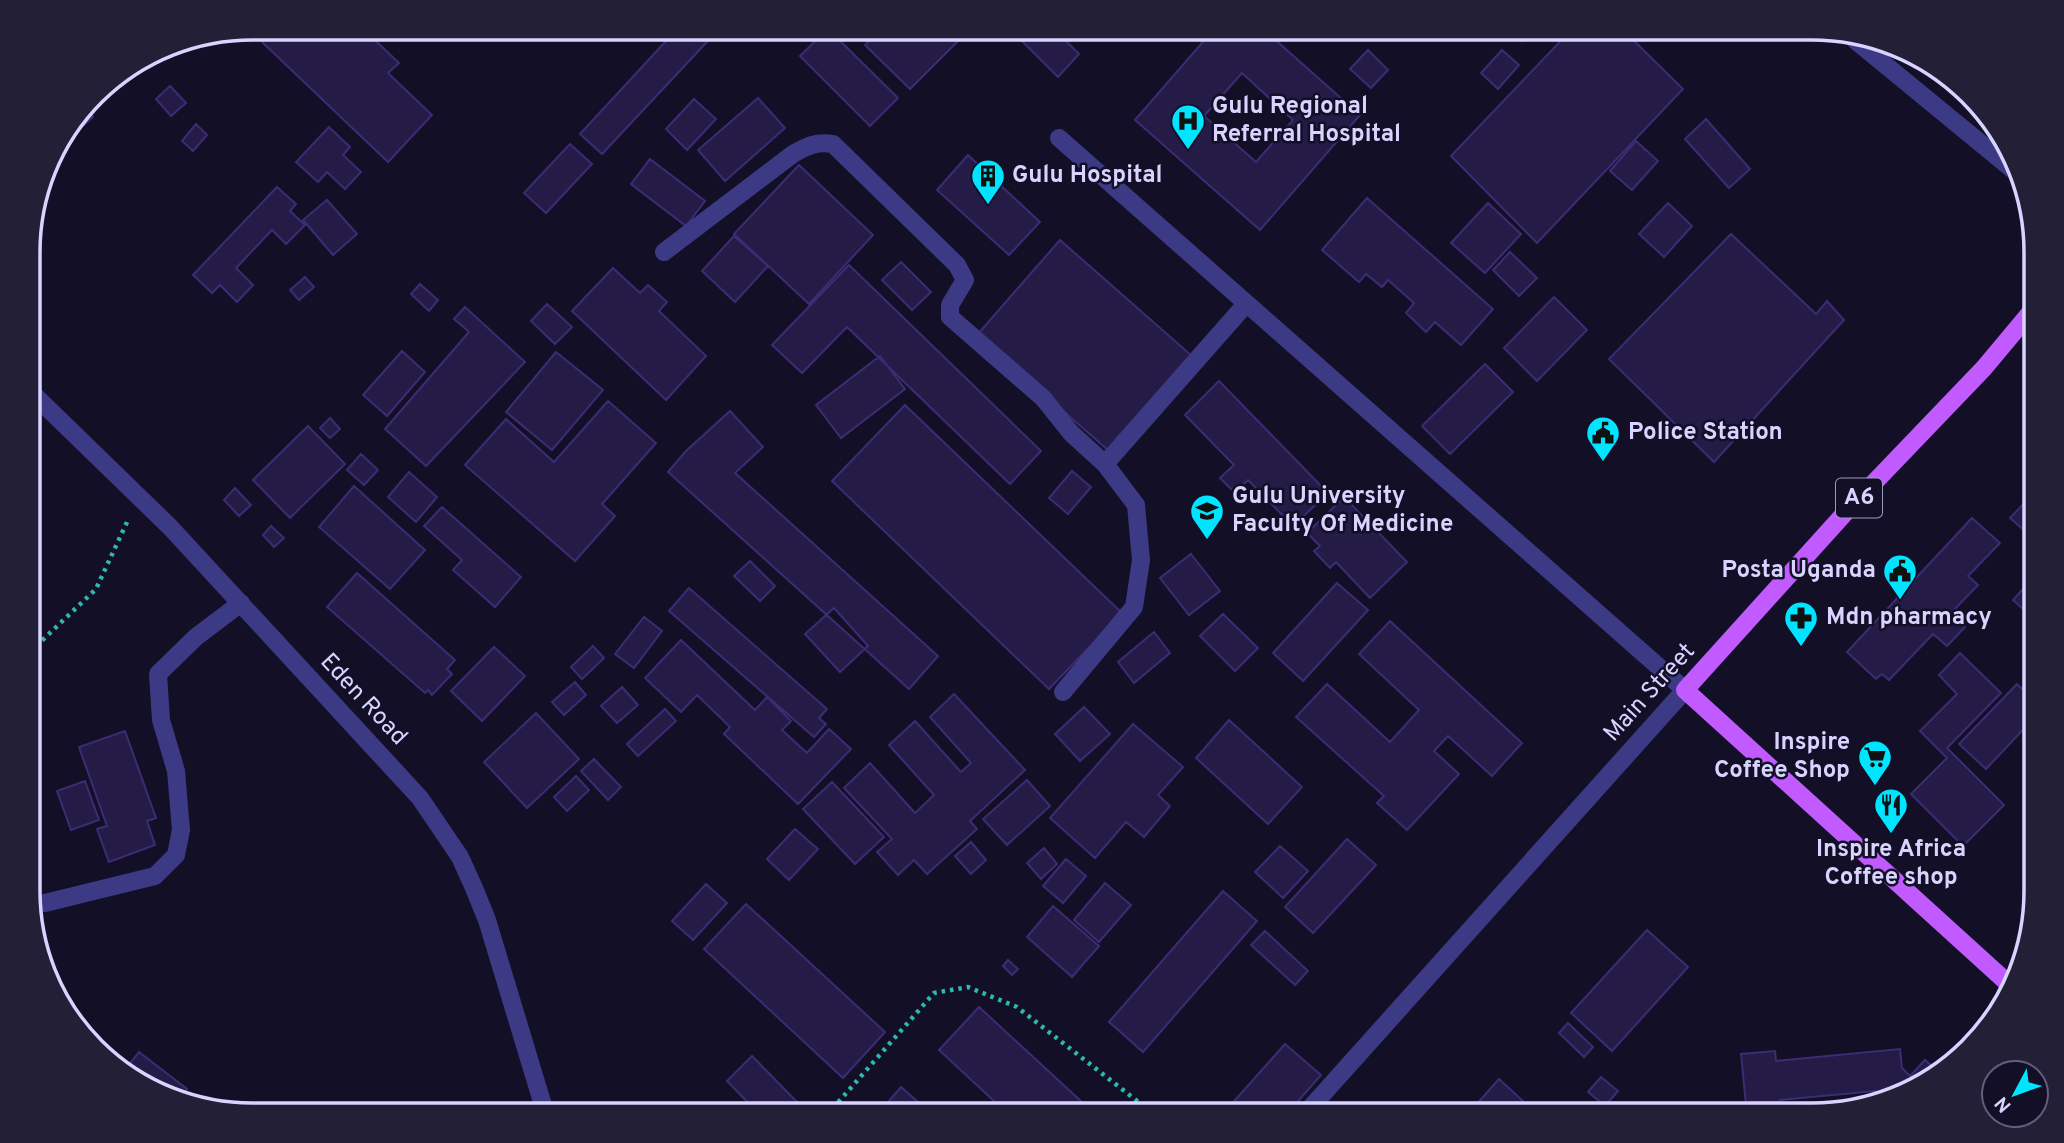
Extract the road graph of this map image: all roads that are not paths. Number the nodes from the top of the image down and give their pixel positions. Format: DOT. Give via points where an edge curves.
graph roads {
  1 [pos="1863,46"];
  2 [pos="1059,138"];
  3 [pos="2003,161"];
  4 [pos="664,251"];
  5 [pos="1246,304"];
  6 [pos="2023,321"];
  7 [pos="40,401"];
  8 [pos="1105,464"];
  9 [pos="241,603"];
  10 [pos="1685,690"];
  11 [pos="1063,692"];
  12 [pos="45,903"];
  13 [pos="2004,980"];
  14 [pos="1315,1102"];
  15 [pos="543,1103"];
  1 -- 3 [label="street"];
  2 -- 5 [label="street"];
  4 -- 8 [label="street" via="793,154 821,142 833,144 957,265 965,280 950,305 950,317 1043,398 1071,433"];
  5 -- 8 [label="street"];
  5 -- 10 [label="street"];
  6 -- 10 [label="main road, Main Street / A6"];
  7 -- 9 [label="street, Eden Road"];
  8 -- 11 [label="street" via="1136,505 1141,560 1134,607"];
  9 -- 12 [label="street" via="158,674 161,720 176,771 181,830 176,855 155,876"];
  9 -- 15 [label="street, Eden Road" via="420,798 460,857 487,920"];
  10 -- 13 [label="main road"];
  10 -- 14 [label="street, Main Street"];
}
